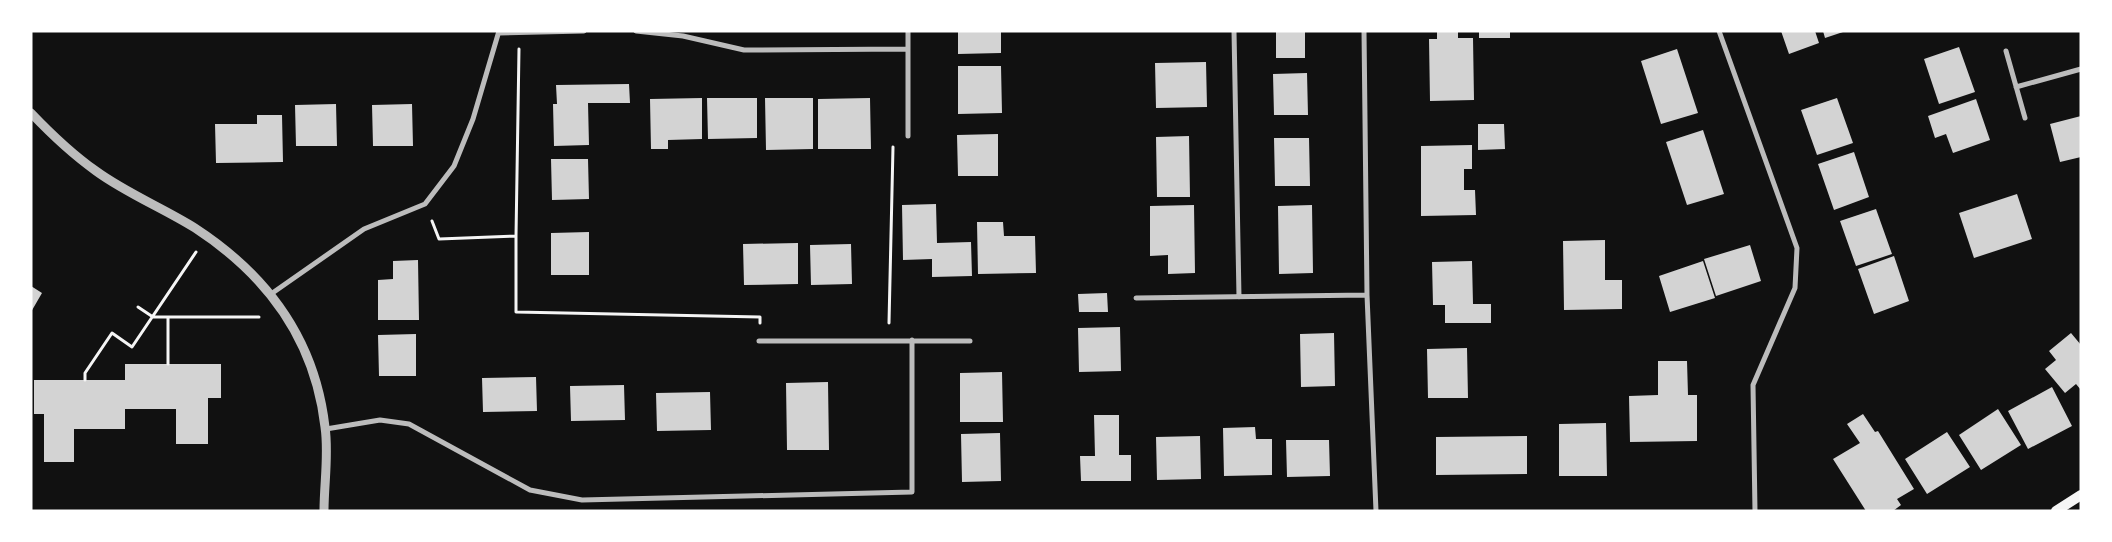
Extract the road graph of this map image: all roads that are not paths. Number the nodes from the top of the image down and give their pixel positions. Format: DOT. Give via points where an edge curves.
graph roads {
  1 [pos="584,31"];
  2 [pos="636,31"];
  3 [pos="908,31"];
  4 [pos="1234,31"];
  5 [pos="1364,31"];
  6 [pos="1719,31"];
  7 [pos="499,32"];
  8 [pos="519,32"];
  9 [pos="908,50"];
  10 [pos="2006,51"];
  11 [pos="2081,69"];
  12 [pos="2016,87"];
  13 [pos="31,113"];
  14 [pos="2025,118"];
  15 [pos="908,136"];
  16 [pos="271,294"];
  17 [pos="1367,295"];
  18 [pos="1239,297"];
  19 [pos="1136,298"];
  20 [pos="912,340"];
  21 [pos="759,341"];
  22 [pos="970,341"];
  23 [pos="326,429"];
  24 [pos="2081,495"];
  25 [pos="324,511"];
  26 [pos="1376,511"];
  27 [pos="1755,511"];
  28 [pos="2056,511"];
  1 -- 8 [label="street"];
  2 -- 9 [label="street" via="683,36 744,50"];
  3 -- 9 [label="street"];
  4 -- 18 [label="street"];
  5 -- 17 [label="street"];
  6 -- 27 [label="street" via="1797,248 1796,288 1753,385"];
  7 -- 8 [label="street"];
  7 -- 16 [label="street" via="473,119 454,166 424,204 364,229"];
  9 -- 15 [label="street"];
  10 -- 12 [label="street"];
  11 -- 12 [label="street"];
  12 -- 14 [label="street"];
  13 -- 16 [label="street" via="56,139 97,172 206,236 234,257"];
  16 -- 23 [label="street" via="288,317 308,356 319,390"];
  17 -- 18 [label="street"];
  17 -- 26 [label="street"];
  18 -- 19 [label="street"];
  20 -- 21 [label="street"];
  20 -- 22 [label="street"];
  20 -- 23 [label="street" via="912,492 582,500 530,490 409,424 380,420"];
  23 -- 25 [label="street"];
  24 -- 28 [label="main road"];
}
